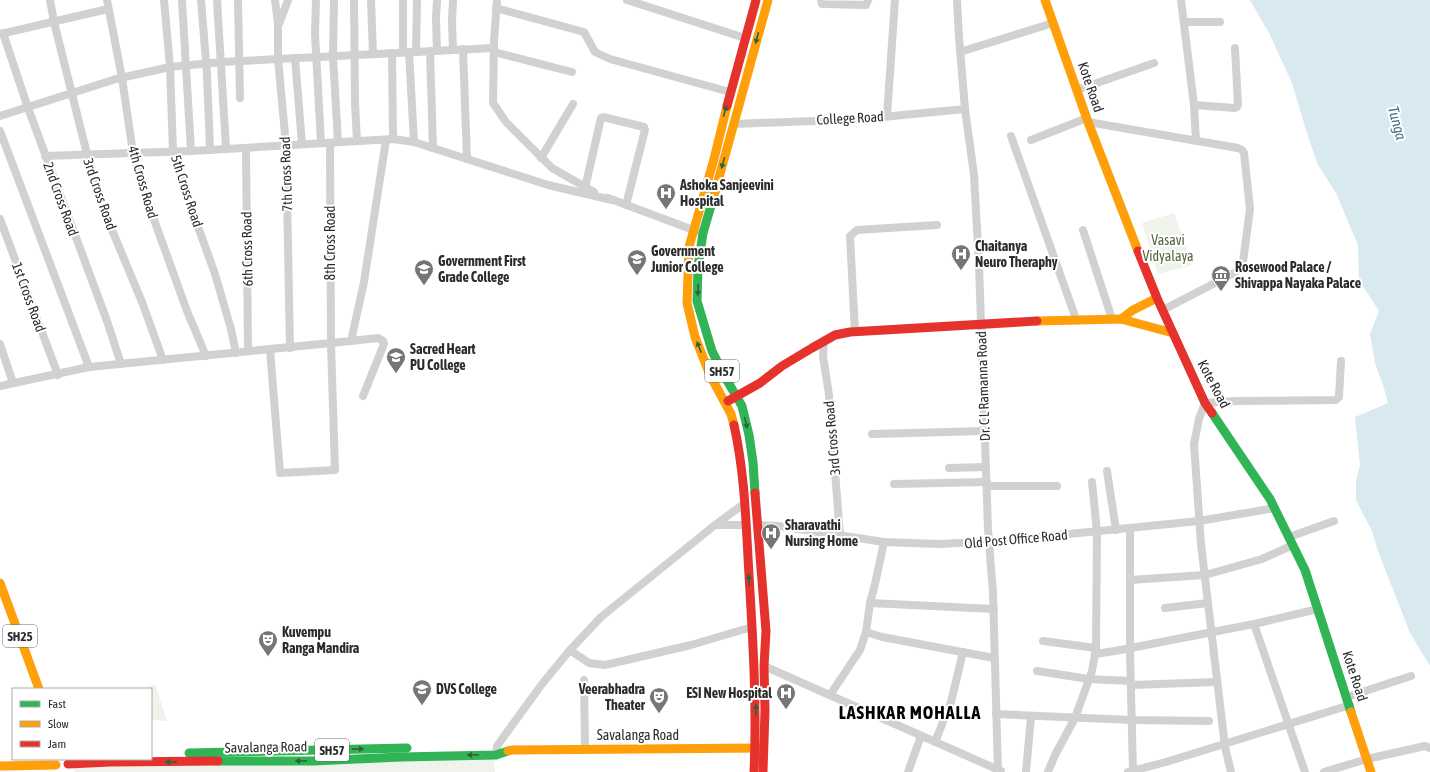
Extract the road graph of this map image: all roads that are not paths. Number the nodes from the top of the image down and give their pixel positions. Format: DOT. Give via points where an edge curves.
graph roads {
  1 [pos="50,0"];
  2 [pos="107,0"];
  3 [pos="164,0"];
  4 [pos="182,0"];
  5 [pos="201,0"];
  6 [pos="217,0"];
  7 [pos="238,0"];
  8 [pos="275,0"];
  9 [pos="288,0"];
  10 [pos="316,0"];
  11 [pos="334,0"];
  12 [pos="354,0"];
  13 [pos="371,0"];
  14 [pos="403,0"];
  15 [pos="417,0"];
  16 [pos="437,0"];
  17 [pos="453,0"];
  18 [pos="628,0"];
  19 [pos="756,0"];
  20 [pos="768,0"];
  21 [pos="820,0"];
  22 [pos="868,0"];
  23 [pos="895,0"];
  24 [pos="957,0"];
  25 [pos="1181,0"];
  26 [pos="1048,1"];
  27 [pos="497,4"];
  28 [pos="108,9"];
  29 [pos="54,22"];
  30 [pos="1184,22"];
  31 [pos="1220,22"];
  32 [pos="1054,23"];
  33 [pos="278,24"];
  34 [pos="2,33"];
  35 [pos="745,38"];
  36 [pos="1235,48"];
  37 [pos="453,50"];
  38 [pos="464,50"];
  39 [pos="494,50"];
  40 [pos="433,51"];
  41 [pos="409,52"];
  42 [pos="960,52"];
  43 [pos="392,53"];
  44 [pos="373,54"];
  45 [pos="354,55"];
  46 [pos="333,56"];
  47 [pos="317,57"];
  48 [pos="295,58"];
  49 [pos="278,59"];
  50 [pos="239,61"];
  51 [pos="222,62"];
  52 [pos="206,63"];
  53 [pos="1154,64"];
  54 [pos="186,65"];
  55 [pos="170,67"];
  56 [pos="572,72"];
  57 [pos="122,78"];
  58 [pos="1077,90"];
  59 [pos="730,92"];
  60 [pos="71,94"];
  61 [pos="240,98"];
  62 [pos="572,104"];
  63 [pos="1194,105"];
  64 [pos="28,108"];
  65 [pos="965,109"];
  66 [pos="0,116"];
  67 [pos="887,116"];
  68 [pos="1087,120"];
  69 [pos="734,124"];
  70 [pos="0,131"];
  71 [pos="1011,136"];
  72 [pos="390,140"];
  73 [pos="1031,140"];
  74 [pos="357,141"];
  75 [pos="1196,141"];
  76 [pos="330,142"];
  77 [pos="414,142"];
  78 [pos="302,144"];
  79 [pos="286,145"];
  80 [pos="226,148"];
  81 [pos="246,148"];
  82 [pos="433,148"];
  83 [pos="210,150"];
  84 [pos="191,151"];
  85 [pos="173,152"];
  86 [pos="134,153"];
  87 [pos="87,154"];
  88 [pos="45,156"];
  89 [pos="467,158"];
  90 [pos="541,158"];
  91 [pos="585,188"];
  92 [pos="612,200"];
  93 [pos="626,205"];
  94 [pos="0,219"];
  95 [pos="937,225"];
  96 [pos="693,230"];
  97 [pos="1082,230"];
  98 [pos="703,233"];
  99 [pos="1157,298"];
  100 [pos="1163,310"];
  101 [pos="1076,319"];
  102 [pos="1116,319"];
  103 [pos="980,325"];
  104 [pos="854,332"];
  105 [pos="1173,333"];
  106 [pos="351,341"];
  107 [pos="824,341"];
  108 [pos="0,344"];
  109 [pos="331,344"];
  110 [pos="290,348"];
  111 [pos="270,350"];
  112 [pos="248,351"];
  113 [pos="236,353"];
  114 [pos="206,356"];
  115 [pos="163,360"];
  116 [pos="1341,362"];
  117 [pos="121,364"];
  118 [pos="89,367"];
  119 [pos="58,374"];
  120 [pos="13,383"];
  121 [pos="0,386"];
  122 [pos="363,396"];
  123 [pos="737,397"];
  124 [pos="724,403"];
  125 [pos="1205,403"];
  126 [pos="985,431"];
  127 [pos="872,434"];
  128 [pos="986,467"];
  129 [pos="949,468"];
  130 [pos="1107,471"];
  131 [pos="1092,482"];
  132 [pos="894,484"];
  133 [pos="987,484"];
  134 [pos="1057,486"];
  135 [pos="745,503"];
  136 [pos="1275,508"];
  137 [pos="1199,521"];
  138 [pos="1334,521"];
  139 [pos="715,525"];
  140 [pos="745,525"];
  141 [pos="758,525"];
  142 [pos="1130,528"];
  143 [pos="1116,530"];
  144 [pos="1096,532"];
  145 [pos="840,535"];
  146 [pos="1289,537"];
  147 [pos="884,542"];
  148 [pos="989,542"];
  149 [pos="1293,545"];
  150 [pos="1205,575"];
  151 [pos="1130,580"];
  152 [pos="0,583"];
  153 [pos="870,603"];
  154 [pos="1208,603"];
  155 [pos="0,605"];
  156 [pos="1165,608"];
  157 [pos="994,609"];
  158 [pos="1318,609"];
  159 [pos="1254,624"];
  160 [pos="752,627"];
  161 [pos="866,632"];
  162 [pos="1211,632"];
  163 [pos="1042,641"];
  164 [pos="1130,648"];
  165 [pos="570,650"];
  166 [pos="1096,651"];
  167 [pos="963,652"];
  168 [pos="994,658"];
  169 [pos="764,666"];
  170 [pos="1037,670"];
  171 [pos="1411,676"];
  172 [pos="1089,679"];
  173 [pos="584,680"];
  174 [pos="1218,682"];
  175 [pos="1131,683"];
  176 [pos="32,688"];
  177 [pos="39,688"];
  178 [pos="830,695"];
  179 [pos="1348,701"];
  180 [pos="996,714"];
  181 [pos="1031,716"];
  182 [pos="1074,718"];
  183 [pos="1132,720"];
  184 [pos="1209,722"];
  185 [pos="1289,724"];
  186 [pos="921,736"];
  187 [pos="935,742"];
  188 [pos="1225,744"];
  189 [pos="458,747"];
  190 [pos="760,748"];
  191 [pos="1430,748"];
  192 [pos="494,749"];
  193 [pos="585,749"];
  194 [pos="152,754"];
  195 [pos="0,758"];
  196 [pos="12,758"];
  197 [pos="1367,759"];
  198 [pos="91,764"];
  199 [pos="0,766"];
  200 [pos="29,766"];
  201 [pos="63,766"];
  202 [pos="1000,771"];
  203 [pos="49,772"];
  204 [pos="85,772"];
  205 [pos="754,772"];
  206 [pos="763,772"];
  207 [pos="908,772"];
  208 [pos="1026,772"];
  209 [pos="1048,772"];
  210 [pos="1131,772"];
  211 [pos="1231,772"];
  212 [pos="1305,772"];
  213 [pos="1324,772"];
  214 [pos="1371,772"];
  1 -- 29 [label="street, 3rd Cross Road"];
  2 -- 28 [label="street, 4th Cross Road"];
  3 -- 55 [label="street, 5th Cross Road"];
  4 -- 54 [label="street"];
  5 -- 52 [label="street"];
  6 -- 51 [label="street"];
  7 -- 50 [label="street"];
  8 -- 33 [label="street, 7th Cross Road"];
  9 -- 33 [label="street"];
  10 -- 47 [label="street, 8th Cross Road"];
  11 -- 46 [label="street"];
  12 -- 45 [label="street"];
  13 -- 44 [label="street"];
  14 -- 41 [label="street"];
  15 -- 41 [label="street"];
  16 -- 40 [label="street"];
  17 -- 37 [label="street"];
  18 -- 35 [label="street"];
  19 -- 35 [label="main road, SH57"];
  20 -- 69 [label="main road, SH57, one-way"];
  21 -- 22 [label="street" via="822,4 866,5"];
  23 -- 67 [label="street"];
  24 -- 42 [label="street, Dr. C L Ramanna Road"];
  25 -- 30 [label="street"];
  26 -- 32 [label="main road, Kote Road"];
  27 -- 39 [label="street"];
  27 -- 59 [label="street" via="584,32 595,52 610,59"];
  28 -- 29 [label="street"];
  28 -- 57 [label="street, 4th Cross Road"];
  29 -- 34 [label="street"];
  29 -- 60 [label="street, 3rd Cross Road"];
  30 -- 31 [label="street"];
  30 -- 63 [label="street"];
  32 -- 42 [label="street"];
  32 -- 58 [label="main road, Kote Road"];
  33 -- 49 [label="street, 7th Cross Road"];
  34 -- 64 [label="street, 2nd Cross Road"];
  35 -- 59 [label="main road, SH57"];
  36 -- 63 [label="street" via="1238,105 1234,108"];
  37 -- 38 [label="street"];
  37 -- 40 [label="street"];
  38 -- 39 [label="street"];
  38 -- 89 [label="street"];
  39 -- 56 [label="street"];
  39 -- 90 [label="street" via="494,103 506,122"];
  40 -- 41 [label="street"];
  40 -- 82 [label="street"];
  41 -- 43 [label="street"];
  41 -- 77 [label="street"];
  42 -- 65 [label="street, Dr. C L Ramanna Road"];
  43 -- 44 [label="street"];
  43 -- 72 [label="street"];
  44 -- 45 [label="street"];
  45 -- 46 [label="street"];
  45 -- 74 [label="street"];
  46 -- 47 [label="street"];
  46 -- 76 [label="street"];
  47 -- 48 [label="street"];
  47 -- 76 [label="street, 8th Cross Road"];
  48 -- 49 [label="street"];
  48 -- 78 [label="street"];
  49 -- 50 [label="street"];
  49 -- 79 [label="street, 7th Cross Road"];
  50 -- 51 [label="street"];
  50 -- 61 [label="street"];
  51 -- 52 [label="street"];
  51 -- 80 [label="street"];
  52 -- 54 [label="street"];
  52 -- 83 [label="street"];
  53 -- 58 [label="street"];
  54 -- 55 [label="street"];
  54 -- 84 [label="street"];
  55 -- 57 [label="street"];
  55 -- 85 [label="street, 5th Cross Road"];
  57 -- 60 [label="street"];
  57 -- 86 [label="street, 4th Cross Road"];
  58 -- 68 [label="main road, Kote Road"];
  96 -- 59 [label="main road, SH57, one-way"];
  60 -- 64 [label="street"];
  60 -- 87 [label="street, 3rd Cross Road"];
  62 -- 90 [label="street"];
  63 -- 75 [label="street"];
  64 -- 66 [label="street"];
  64 -- 88 [label="street, 2nd Cross Road"];
  65 -- 67 [label="street, College Road"];
  65 -- 103 [label="street, Dr. C L Ramanna Road" via="974,175"];
  67 -- 69 [label="street, College Road"];
  68 -- 73 [label="street"];
  68 -- 75 [label="street"];
  68 -- 99 [label="main road, Kote Road"];
  69 -- 98 [label="main road, SH57, one-way"];
  70 -- 118 [label="street"];
  71 -- 101 [label="street"];
  72 -- 74 [label="street"];
  72 -- 77 [label="street"];
  72 -- 106 [label="street"];
  74 -- 76 [label="street"];
  75 -- 100 [label="street" via="1238,148 1244,154 1250,209 1243,262 1236,272"];
  76 -- 78 [label="street"];
  76 -- 109 [label="street, 8th Cross Road"];
  77 -- 82 [label="street"];
  78 -- 79 [label="street"];
  79 -- 81 [label="street"];
  79 -- 110 [label="street, 7th Cross Road"];
  80 -- 81 [label="street"];
  80 -- 83 [label="street"];
  81 -- 112 [label="street, 6th Cross Road"];
  82 -- 89 [label="street"];
  83 -- 84 [label="street"];
  84 -- 85 [label="street"];
  85 -- 86 [label="street"];
  85 -- 113 [label="street, 5th Cross Road" via="215,274"];
  86 -- 87 [label="street"];
  86 -- 114 [label="street, 4th Cross Road" via="153,218"];
  87 -- 88 [label="street"];
  87 -- 115 [label="street, 3rd Cross Road" via="106,218"];
  88 -- 117 [label="street, 2nd Cross Road"];
  89 -- 92 [label="street" via="548,185"];
  90 -- 91 [label="street" via="552,168"];
  91 -- 92 [label="street"];
  91 -- 93 [label="street" via="601,118 644,127 646,130"];
  92 -- 93 [label="street"];
  93 -- 96 [label="street"];
  94 -- 119 [label="street, 1st Cross Road"];
  95 -- 104 [label="street" via="857,230 852,233 850,236"];
  96 -- 98 [label="street"];
  124 -- 96 [label="main road, SH57, one-way" via="695,337 687,303 689,247"];
  97 -- 102 [label="street"];
  98 -- 123 [label="main road, SH57, one-way" via="697,301 712,351"];
  99 -- 100 [label="main road, Kote Road"];
  99 -- 102 [label="main road"];
  100 -- 105 [label="main road, Kote Road"];
  101 -- 102 [label="main road"];
  101 -- 103 [label="main road"];
  102 -- 105 [label="main road"];
  103 -- 104 [label="main road"];
  103 -- 126 [label="street, Dr. C L Ramanna Road"];
  104 -- 107 [label="main road" via="834,335"];
  105 -- 125 [label="main road, Kote Road"];
  106 -- 109 [label="street"];
  106 -- 122 [label="street" via="378,338 384,344"];
  107 -- 123 [label="main road"];
  107 -- 145 [label="street, 3rd Cross Road"];
  108 -- 120 [label="street"];
  109 -- 110 [label="street"];
  109 -- 111 [label="street, 8th Cross Road" via="335,470 280,473"];
  110 -- 111 [label="street"];
  111 -- 112 [label="street"];
  112 -- 113 [label="street"];
  113 -- 114 [label="street"];
  114 -- 115 [label="street"];
  115 -- 117 [label="street"];
  116 -- 125 [label="street" via="1339,397 1336,400"];
  117 -- 118 [label="street"];
  118 -- 119 [label="street"];
  119 -- 120 [label="street"];
  120 -- 121 [label="street"];
  123 -- 124 [label="main road"];
  123 -- 141 [label="main road, SH57, one-way" via="742,406 752,452"];
  124 -- 135 [label="main road, SH57" via="731,414 738,443"];
  125 -- 136 [label="main road, Kote Road"];
  125 -- 137 [label="street" via="1194,444"];
  126 -- 127 [label="street"];
  126 -- 128 [label="street, Dr. C L Ramanna Road"];
  128 -- 129 [label="street"];
  128 -- 133 [label="street, Dr. C L Ramanna Road"];
  130 -- 143 [label="street"];
  131 -- 144 [label="street"];
  132 -- 133 [label="street"];
  133 -- 134 [label="street"];
  133 -- 148 [label="street, Dr. C L Ramanna Road"];
  135 -- 139 [label="street"];
  135 -- 140 [label="main road, SH57"];
  136 -- 137 [label="street, Old Post Office Road"];
  136 -- 146 [label="main road, Kote Road"];
  137 -- 142 [label="street, Old Post Office Road"];
  137 -- 150 [label="street"];
  138 -- 146 [label="street"];
  139 -- 140 [label="street"];
  139 -- 165 [label="street" via="601,617"];
  160 -- 140 [label="main road, SH57, one-way"];
  141 -- 145 [label="street, Old Post Office Road"];
  141 -- 169 [label="main road, SH57" via="766,631"];
  142 -- 143 [label="street, Old Post Office Road"];
  142 -- 151 [label="street"];
  143 -- 144 [label="street, Old Post Office Road"];
  144 -- 148 [label="street, Old Post Office Road"];
  144 -- 166 [label="street"];
  145 -- 147 [label="street, Old Post Office Road"];
  146 -- 149 [label="main road, Kote Road"];
  147 -- 148 [label="street, Old Post Office Road"];
  147 -- 153 [label="street"];
  148 -- 157 [label="street, Dr. C L Ramanna Road"];
  149 -- 150 [label="street" via="1262,559"];
  149 -- 158 [label="main road, Kote Road" via="1305,570"];
  150 -- 151 [label="street"];
  150 -- 154 [label="street"];
  151 -- 164 [label="street"];
  152 -- 177 [label="main road, SH25"];
  153 -- 157 [label="street"];
  153 -- 161 [label="street"];
  154 -- 156 [label="street"];
  154 -- 162 [label="street"];
  155 -- 176 [label="main road, SH25"];
  157 -- 168 [label="street, Dr. C L Ramanna Road"];
  158 -- 159 [label="street"];
  158 -- 179 [label="main road, Kote Road"];
  159 -- 162 [label="street"];
  159 -- 185 [label="street"];
  160 -- 165 [label="street" via="692,645 600,666 589,663"];
  190 -- 160 [label="main road, SH57, one-way"];
  161 -- 167 [label="street"];
  161 -- 178 [label="street" via="860,650"];
  162 -- 164 [label="street"];
  162 -- 174 [label="street"];
  163 -- 166 [label="street"];
  164 -- 166 [label="street"];
  164 -- 175 [label="street"];
  165 -- 192 [label="street"];
  166 -- 172 [label="street"];
  167 -- 168 [label="street"];
  167 -- 187 [label="street" via="951,702"];
  168 -- 180 [label="street, Dr. C L Ramanna Road"];
  169 -- 178 [label="street"];
  169 -- 190 [label="main road, SH57"];
  170 -- 172 [label="street"];
  171 -- 179 [label="street"];
  172 -- 175 [label="street"];
  172 -- 182 [label="street"];
  173 -- 193 [label="street"];
  174 -- 175 [label="street"];
  174 -- 188 [label="street"];
  175 -- 183 [label="street"];
  178 -- 186 [label="street"];
  179 -- 185 [label="street"];
  179 -- 197 [label="main road, Kote Road"];
  180 -- 181 [label="street"];
  180 -- 202 [label="street, Dr. C L Ramanna Road"];
  181 -- 182 [label="street"];
  181 -- 208 [label="street"];
  182 -- 183 [label="street"];
  182 -- 209 [label="street"];
  183 -- 184 [label="street"];
  183 -- 210 [label="street"];
  185 -- 188 [label="street"];
  185 -- 212 [label="street"];
  186 -- 187 [label="street"];
  186 -- 207 [label="street"];
  187 -- 202 [label="street"];
  188 -- 210 [label="street"];
  188 -- 211 [label="street"];
  194 -- 189 [label="main road, Savalanga Road / SH57, one-way"];
  190 -- 193 [label="main road, Savalanga Road / SH57"];
  190 -- 205 [label="main road"];
  190 -- 206 [label="main road"];
  191 -- 197 [label="street" via="1424,746"];
  192 -- 193 [label="main road, Savalanga Road / SH57"];
  192 -- 198 [label="main road, Savalanga Road / SH57, one-way" via="313,761"];
  195 -- 196 [label="main road"];
  197 -- 213 [label="street"];
  197 -- 214 [label="main road, Kote Road"];
  198 -- 201 [label="main road, Savalanga Road / SH57"];
  198 -- 204 [label="main road"];
  199 -- 200 [label="main road, Savalanga Road / SH57"];
  200 -- 201 [label="main road, Savalanga Road / SH57"];
  200 -- 203 [label="main road"];
}
